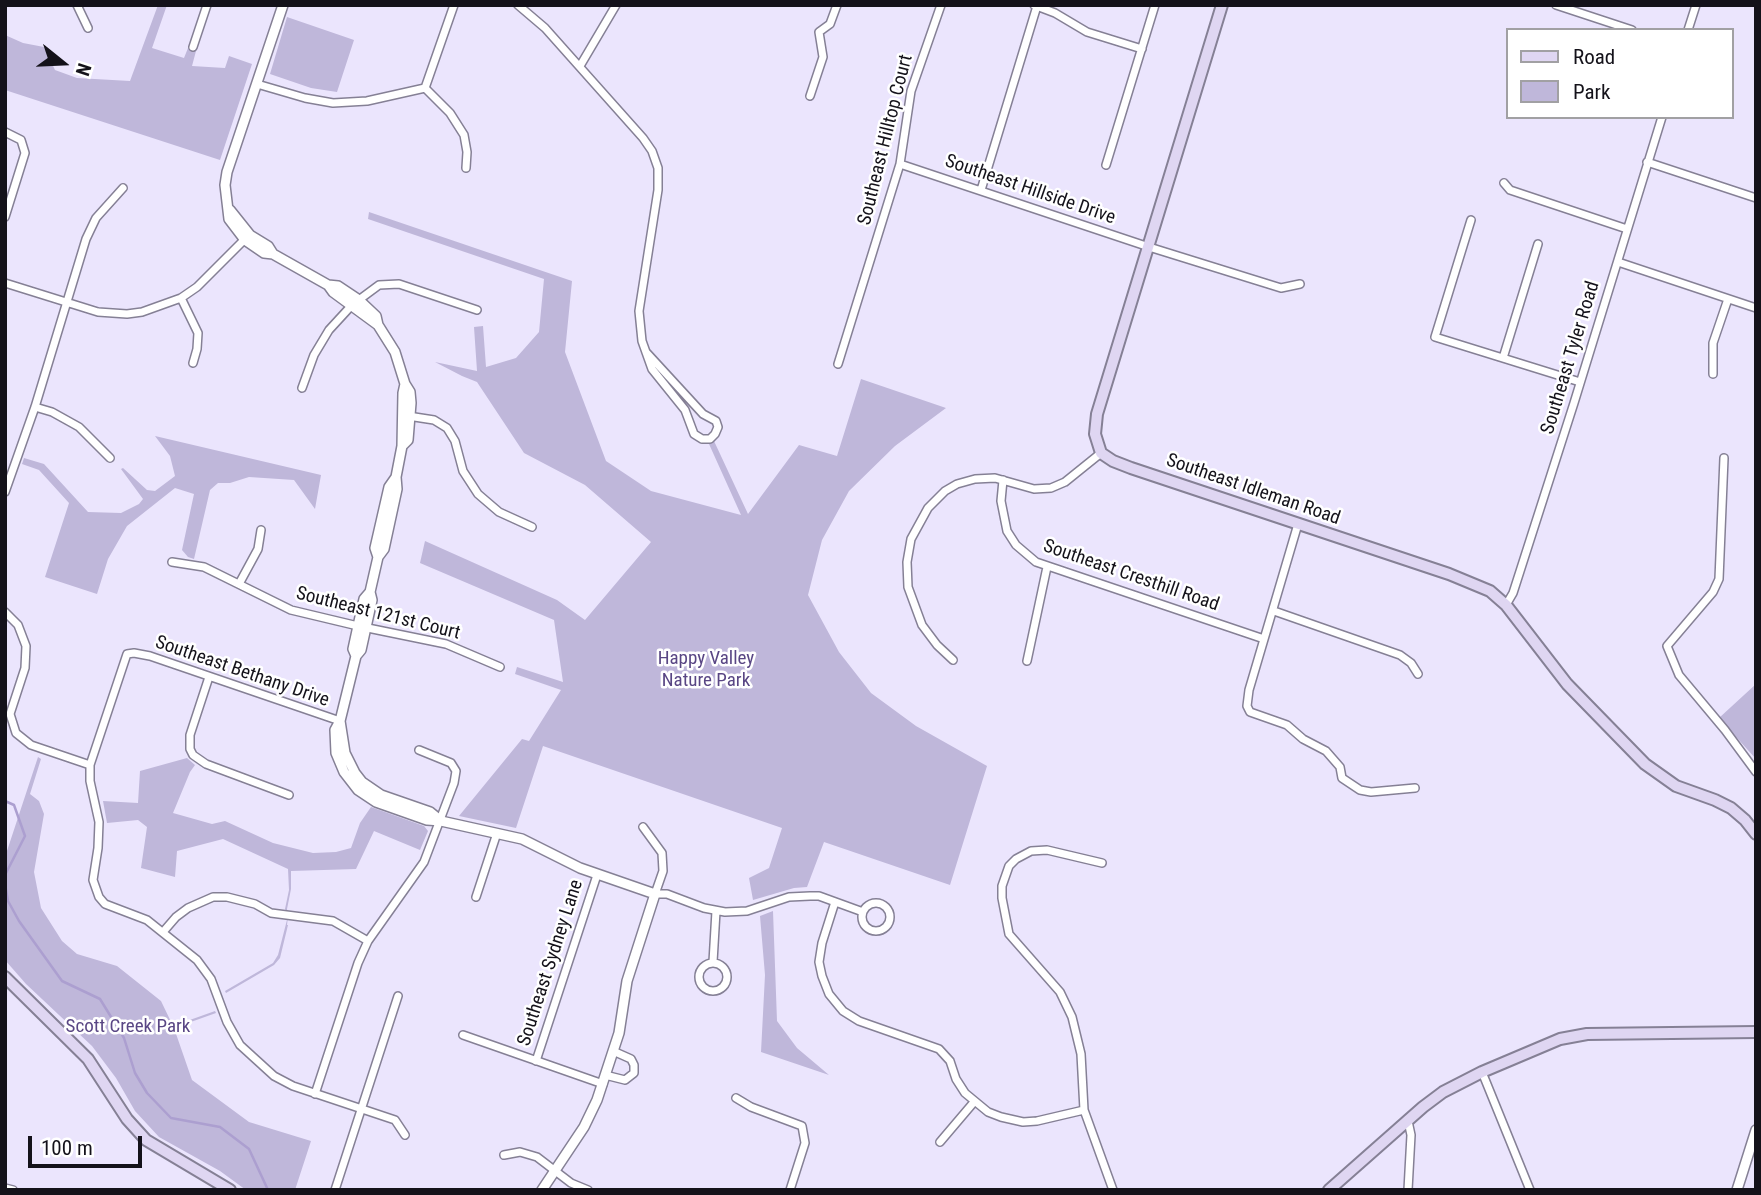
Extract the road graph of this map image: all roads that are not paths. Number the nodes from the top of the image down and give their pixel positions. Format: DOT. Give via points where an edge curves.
graph roads {
  1 [pos="77,5"];
  2 [pos="207,5"];
  3 [pos="283,5"];
  4 [pos="454,5"];
  5 [pos="518,5"];
  6 [pos="616,5"];
  7 [pos="836,5"];
  8 [pos="941,5"];
  9 [pos="1156,5"];
  10 [pos="1222,5"];
  11 [pos="1556,5"];
  12 [pos="1696,5"];
  13 [pos="1036,6"];
  14 [pos="89,27"];
  15 [pos="1626,28"];
  16 [pos="1689,28"];
  17 [pos="193,47"];
  18 [pos="1142,49"];
  19 [pos="580,66"];
  20 [pos="257,84"];
  21 [pos="425,88"];
  22 [pos="810,96"];
  23 [pos="1660,119"];
  24 [pos="5,132"];
  25 [pos="1647,162"];
  26 [pos="900,163"];
  27 [pos="1106,165"];
  28 [pos="466,168"];
  29 [pos="1504,183"];
  30 [pos="123,188"];
  31 [pos="981,190"];
  32 [pos="1756,198"];
  33 [pos="5,217"];
  34 [pos="1471,220"];
  35 [pos="1627,229"];
  36 [pos="247,237"];
  37 [pos="1538,244"];
  38 [pos="1149,247"];
  39 [pos="1618,262"];
  40 [pos="5,283"];
  41 [pos="1300,284"];
  42 [pos="181,298"];
  43 [pos="1728,299"];
  44 [pos="67,303"];
  45 [pos="355,303"];
  46 [pos="1756,308"];
  47 [pos="477,310"];
  48 [pos="646,352"];
  49 [pos="1503,358"];
  50 [pos="193,363"];
  51 [pos="838,364"];
  52 [pos="1713,374"];
  53 [pos="1580,382"];
  54 [pos="302,388"];
  55 [pos="35,407"];
  56 [pos="407,416"];
  57 [pos="1101,453"];
  58 [pos="110,458"];
  59 [pos="1724,458"];
  60 [pos="1003,480"];
  61 [pos="5,492"];
  62 [pos="1298,524"];
  63 [pos="532,527"];
  64 [pos="261,530"];
  65 [pos="172,562"];
  66 [pos="1047,567"];
  67 [pos="239,584"];
  68 [pos="1506,605"];
  69 [pos="1274,611"];
  70 [pos="5,612"];
  71 [pos="362,627"];
  72 [pos="1264,639"];
  73 [pos="953,660"];
  74 [pos="1027,662"];
  75 [pos="500,667"];
  76 [pos="1418,674"];
  77 [pos="209,677"];
  78 [pos="340,721"];
  79 [pos="419,750"];
  80 [pos="90,765"];
  81 [pos="1756,772"];
  82 [pos="1415,788"];
  83 [pos="289,795"];
  84 [pos="441,821"];
  85 [pos="643,827"];
  86 [pos="496,833"];
  87 [pos="1756,834"];
  88 [pos="1102,863"];
  89 [pos="597,875"];
  90 [pos="655,894"];
  91 [pos="476,897"];
  92 [pos="835,902"];
  93 [pos="716,911"];
  94 [pos="863,912"];
  95 [pos="163,932"];
  96 [pos="368,941"];
  97 [pos="713,962"];
  98 [pos="5,977"];
  99 [pos="398,996"];
  100 [pos="1756,1032"];
  101 [pos="463,1035"];
  102 [pos="613,1051"];
  103 [pos="536,1062"];
  104 [pos="1482,1072"];
  105 [pos="604,1080"];
  106 [pos="315,1094"];
  107 [pos="736,1098"];
  108 [pos="974,1102"];
  109 [pos="362,1109"];
  110 [pos="1084,1110"];
  111 [pos="1408,1121"];
  112 [pos="1756,1130"];
  113 [pos="405,1135"];
  114 [pos="940,1142"];
  115 [pos="504,1155"];
  116 [pos="554,1170"];
  117 [pos="5,1188"];
  118 [pos="13,1190"];
  119 [pos="230,1190"];
  120 [pos="335,1190"];
  121 [pos="542,1190"];
  122 [pos="588,1190"];
  123 [pos="790,1190"];
  124 [pos="1113,1190"];
  125 [pos="1329,1190"];
  126 [pos="1408,1190"];
  127 [pos="1530,1190"];
  128 [pos="1737,1190"];
  1 -- 14 [label="street"];
  2 -- 17 [label="street"];
  3 -- 20 [label="street"];
  4 -- 21 [label="street"];
  5 -- 19 [label="street"];
  6 -- 19 [label="street"];
  7 -- 22 [label="street" via="830,24 819,32 823,57"];
  8 -- 26 [label="street, Southeast Hilltop Court" via="912,91"];
  9 -- 18 [label="street"];
  10 -- 38 [label="main road"];
  11 -- 15 [label="street"];
  12 -- 16 [label="street"];
  13 -- 18 [label="street" via="1087,32"];
  13 -- 31 [label="street"];
  18 -- 27 [label="street"];
  19 -- 48 [label="street" via="643,138 657,168 658,190 639,312"];
  20 -- 21 [label="street" via="305,98 348,103"];
  20 -- 36 [label="street" via="226,176 229,219"];
  21 -- 28 [label="street" via="464,135"];
  23 -- 25 [label="street, Southeast Tyler Road"];
  24 -- 33 [label="street" via="24,146"];
  25 -- 32 [label="street"];
  25 -- 35 [label="street, Southeast Tyler Road"];
  26 -- 31 [label="street, Southeast Hillside Drive"];
  26 -- 51 [label="street, Southeast Hilltop Court"];
  29 -- 35 [label="street" via="1510,190"];
  30 -- 44 [label="street" via="96,218"];
  31 -- 38 [label="street, Southeast Hillside Drive"];
  34 -- 49 [label="street" via="1435,337"];
  35 -- 39 [label="street, Southeast Tyler Road"];
  36 -- 42 [label="street"];
  36 -- 45 [label="street" via="264,253"];
  37 -- 49 [label="street"];
  38 -- 41 [label="street, Southeast Hillside Drive" via="1281,288"];
  38 -- 57 [label="main road" via="1097,414 1095,434"];
  39 -- 43 [label="street"];
  39 -- 53 [label="street, Southeast Tyler Road"];
  40 -- 44 [label="street"];
  42 -- 44 [label="street" via="127,314"];
  42 -- 50 [label="street" via="198,333"];
  43 -- 46 [label="street"];
  43 -- 52 [label="street" via="1713,343"];
  44 -- 55 [label="street"];
  45 -- 47 [label="street" via="391,282"];
  45 -- 54 [label="street" via="320,344"];
  45 -- 56 [label="street" via="378,325 395,352 405,384"];
  48 -- 48 [label="street" via="652,369 685,410 694,434 710,439 718,427 716,421 703,414"];
  49 -- 53 [label="street"];
  53 -- 68 [label="street, Southeast Tyler Road"];
  55 -- 58 [label="street" via="79,427"];
  55 -- 61 [label="street"];
  56 -- 63 [label="street" via="434,420 447,428 463,471 478,494 499,512"];
  56 -- 71 [label="street" via="393,509 365,599"];
  57 -- 60 [label="street" via="1051,488 1034,489"];
  57 -- 62 [label="main road, Southeast Idleman Road" via="1118,463"];
  59 -- 81 [label="street" via="1719,579 1667,646 1679,675"];
  60 -- 66 [label="street, Southeast Cresthill Road" via="1002,510 1009,535 1026,555"];
  60 -- 73 [label="street" via="975,479 945,491 928,508 911,539 907,575 911,600 922,625"];
  62 -- 68 [label="main road, Southeast Idleman Road" via="1468,581"];
  62 -- 69 [label="street"];
  64 -- 67 [label="street" via="258,549"];
  65 -- 67 [label="street, Southeast 121st Court" via="204,568"];
  66 -- 72 [label="street, Southeast Cresthill Road"];
  66 -- 74 [label="street"];
  67 -- 71 [label="street, Southeast 121st Court" via="291,610"];
  68 -- 87 [label="main road, Southeast Idleman Road" via="1557,673 1645,764 1676,786 1731,808"];
  69 -- 72 [label="street"];
  69 -- 76 [label="street" via="1400,655"];
  70 -- 80 [label="street" via="18,625 26,646 11,706 16,733 31,745"];
  71 -- 75 [label="street, Southeast 121st Court" via="446,644"];
  71 -- 78 [label="street" via="353,649 356,656"];
  72 -- 82 [label="street" via="1247,699 1250,712 1287,725 1326,751 1340,767 1342,778 1360,790"];
  77 -- 78 [label="street, Southeast Bethany Drive"];
  77 -- 80 [label="street, Southeast Bethany Drive" via="127,654"];
  77 -- 83 [label="street" via="190,736 193,755"];
  78 -- 84 [label="street" via="345,753 362,782"];
  79 -- 84 [label="street" via="448,760 456,771"];
  80 -- 95 [label="street" via="99,822 95,889 106,904 137,915"];
  84 -- 86 [label="street"];
  84 -- 96 [label="street" via="416,877"];
  85 -- 90 [label="street" via="662,853 663,871"];
  86 -- 89 [label="street" via="533,844"];
  86 -- 91 [label="street"];
  88 -- 110 [label="street" via="1047,849 1031,851 1010,866 1002,886 1009,934 1060,992 1073,1017 1081,1054"];
  89 -- 90 [label="street"];
  89 -- 103 [label="street, Southeast Sydney Lane"];
  90 -- 93 [label="street"];
  90 -- 102 [label="street" via="627,981"];
  92 -- 93 [label="street" via="800,896 747,911"];
  92 -- 94 [label="street"];
  92 -- 108 [label="street" via="820,962 829,994 859,1021 939,1049"];
  93 -- 97 [label="street"];
  94 -- 94 [label="street" via="863,923 873,930 883,929 890,920 887,908 877,902"];
  95 -- 96 [label="street" via="188,908 213,897 227,897 271,913 333,921"];
  95 -- 106 [label="street" via="211,979 227,1022 248,1054 283,1082"];
  96 -- 106 [label="street"];
  97 -- 97 [label="street" via="702,967 698,976 701,986 712,991 727,979 725,968"];
  98 -- 119 [label="main road" via="88,1059 146,1140"];
  99 -- 109 [label="street"];
  100 -- 104 [label="main road" via="1576,1036"];
  101 -- 103 [label="street"];
  102 -- 105 [label="street"];
  102 -- 105 [label="street" via="631,1059 634,1073 625,1080"];
  103 -- 105 [label="street"];
  104 -- 111 [label="main road" via="1443,1092"];
  104 -- 127 [label="street"];
  105 -- 116 [label="street" via="584,1127"];
  106 -- 109 [label="street"];
  107 -- 123 [label="street" via="802,1126 805,1143"];
  108 -- 110 [label="street" via="1001,1117 1023,1122"];
  108 -- 114 [label="street"];
  109 -- 113 [label="street" via="395,1119"];
  109 -- 120 [label="street"];
  110 -- 124 [label="street"];
  111 -- 125 [label="main road"];
  111 -- 126 [label="street"];
  112 -- 128 [label="street"];
  115 -- 116 [label="street" via="527,1153"];
  116 -- 121 [label="street"];
  116 -- 122 [label="street"];
  117 -- 118 [label="street"];
}
